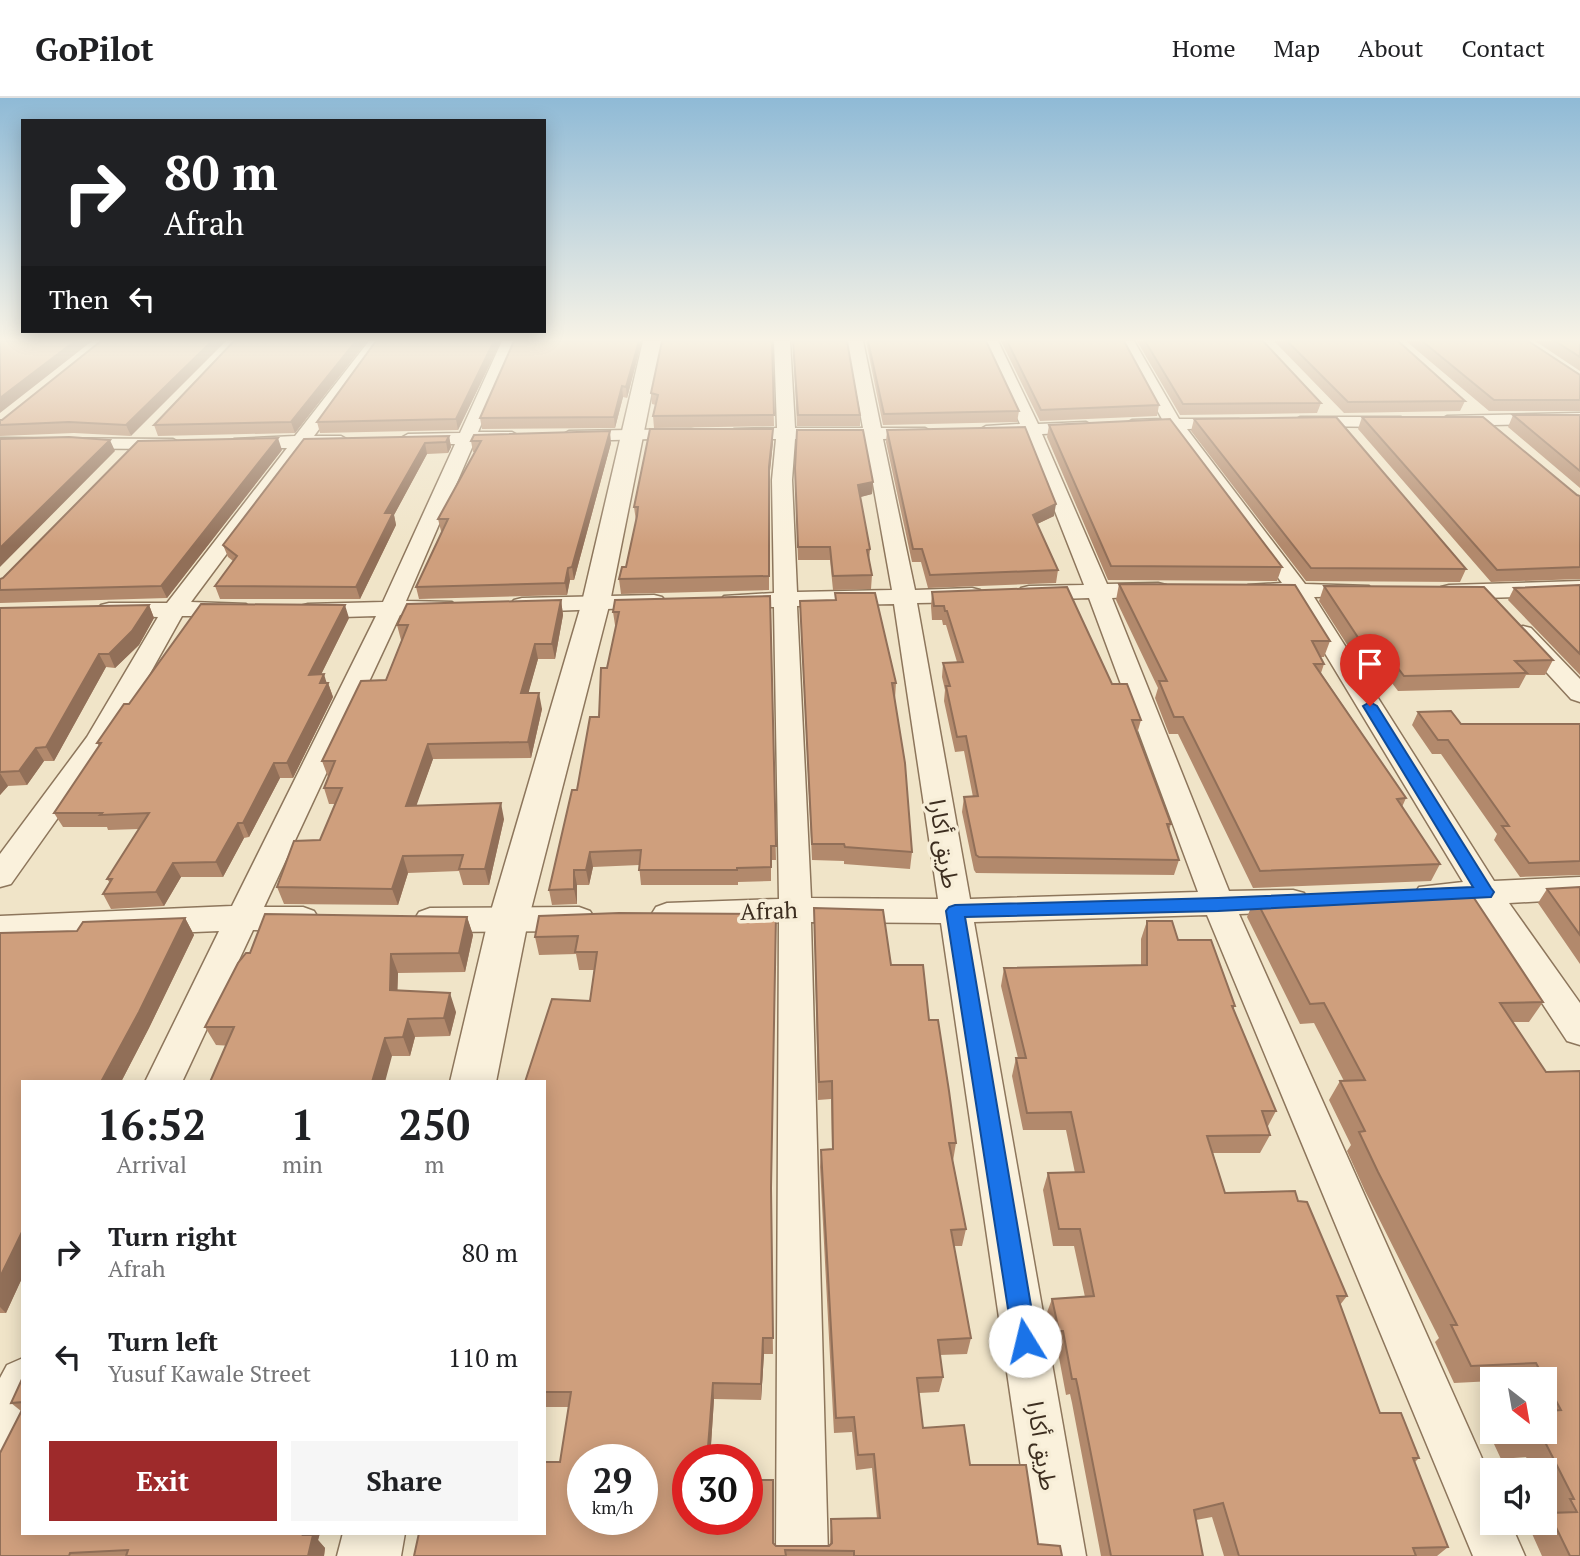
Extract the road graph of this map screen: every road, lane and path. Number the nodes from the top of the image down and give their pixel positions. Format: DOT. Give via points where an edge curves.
graph roads {
  1 [pos="325,409"];
  2 [pos="479,409"];
  3 [pos="638,409"];
  4 [pos="785,409"];
  5 [pos="869,409"];
  6 [pos="1021,409"];
  7 [pos="1165,409"];
  8 [pos="1326,409"];
  9 [pos="1474,409"];
  10 [pos="1580,418"];
  11 [pos="1488,421"];
  12 [pos="1256,422"];
  13 [pos="1283,422"];
  14 [pos="1339,422"];
  15 [pos="1173,423"];
  16 [pos="155,426"];
  17 [pos="1030,430"];
  18 [pos="939,432"];
  19 [pos="965,432"];
  20 [pos="786,434"];
  21 [pos="874,434"];
  22 [pos="632,435"];
  23 [pos="466,438"];
  24 [pos="1508,438"];
  25 [pos="356,440"];
  26 [pos="383,440"];
  27 [pos="300,442"];
  28 [pos="0,443"];
  29 [pos="218,443"];
  30 [pos="136,444"];
  31 [pos="191,444"];
  32 [pos="1357,444"];
  33 [pos="117,464"];
  34 [pos="1466,571"];
  35 [pos="1580,587"];
  36 [pos="1098,590"];
  37 [pos="1178,590"];
  38 [pos="1231,590"];
  39 [pos="1298,590"];
  40 [pos="1378,591"];
  41 [pos="1431,591"];
  42 [pos="1484,592"];
  43 [pos="905,598"];
  44 [pos="785,600"];
  45 [pos="677,601"];
  46 [pos="704,601"];
  47 [pos="596,602"];
  48 [pos="500,606"];
  49 [pos="473,607"];
  50 [pos="175,608"];
  51 [pos="391,609"];
  52 [pos="80,610"];
  53 [pos="254,610"];
  54 [pos="281,610"];
  55 [pos="1580,694"];
  56 [pos="0,876"];
  57 [pos="1580,888"];
  58 [pos="1485,892"];
  59 [pos="1405,896"];
  60 [pos="1325,900"];
  61 [pos="1218,904"];
  62 [pos="795,910"];
  63 [pos="955,911"];
  64 [pos="240,918"];
  65 [pos="334,919"];
  66 [pos="401,920"];
  67 [pos="508,921"];
  68 [pos="0,928"];
  69 [pos="1580,1031"];
  70 [pos="164,1080"];
  71 [pos="473,1080"];
  72 [pos="21,1385"];
  73 [pos="0,1429"];
  74 [pos="374,1535"];
  75 [pos="369,1556"];
  76 [pos="802,1556"];
  77 [pos="1060,1556"];
  78 [pos="1499,1556"];
  1 -- 27 [label="street"];
  2 -- 23 [label="street"];
  3 -- 22 [label="street"];
  4 -- 20 [label="street"];
  5 -- 21 [label="street, طريق أكارا"];
  6 -- 17 [label="street"];
  7 -- 15 [label="street"];
  8 -- 14 [label="street"];
  9 -- 11 [label="street"];
  10 -- 11 [label="street"];
  11 -- 14 [label="street"];
  11 -- 24 [label="street"];
  12 -- 15 [label="street"];
  13 -- 14 [label="street"];
  14 -- 32 [label="street"];
  15 -- 17 [label="street"];
  15 -- 39 [label="street"];
  16 -- 30 [label="street"];
  17 -- 19 [label="street"];
  17 -- 36 [label="street"];
  18 -- 21 [label="street"];
  20 -- 21 [label="street"];
  20 -- 22 [label="street"];
  20 -- 44 [label="street" via="782,480"];
  21 -- 43 [label="street, طريق أكارا"];
  22 -- 23 [label="street"];
  22 -- 47 [label="street"];
  23 -- 26 [label="street"];
  23 -- 51 [label="street"];
  25 -- 27 [label="street"];
  27 -- 29 [label="street"];
  27 -- 50 [label="street"];
  28 -- 30 [label="street"];
  30 -- 31 [label="street"];
  30 -- 33 [label="street"];
  34 -- 42 [label="street"];
  35 -- 42 [label="street"];
  36 -- 37 [label="street"];
  36 -- 43 [label="street"];
  36 -- 61 [label="street"];
  38 -- 39 [label="street"];
  39 -- 40 [label="street"];
  39 -- 58 [label="street"];
  41 -- 42 [label="street"];
  42 -- 55 [label="street"];
  43 -- 44 [label="street"];
  43 -- 63 [label="street, طريق أكارا"];
  44 -- 46 [label="street"];
  44 -- 62 [label="street"];
  45 -- 47 [label="street"];
  47 -- 48 [label="street"];
  47 -- 67 [label="street"];
  49 -- 51 [label="street"];
  50 -- 52 [label="street"];
  50 -- 53 [label="street"];
  50 -- 56 [label="street" via="99,740"];
  51 -- 54 [label="street"];
  51 -- 64 [label="street"];
  57 -- 58 [label="street"];
  58 -- 59 [label="street"];
  58 -- 69 [label="street"];
  60 -- 61 [label="street, Afrah"];
  61 -- 63 [label="street, Afrah"];
  61 -- 78 [label="street"];
  62 -- 63 [label="street, Afrah"];
  62 -- 67 [label="street, Afrah"];
  62 -- 76 [label="street"];
  63 -- 77 [label="street, طريق أكارا"];
  64 -- 65 [label="street"];
  64 -- 68 [label="street"];
  64 -- 70 [label="street"];
  66 -- 67 [label="street, Afrah"];
  67 -- 71 [label="street"];
  72 -- 73 [label="street"];
  74 -- 75 [label="street"];
}
